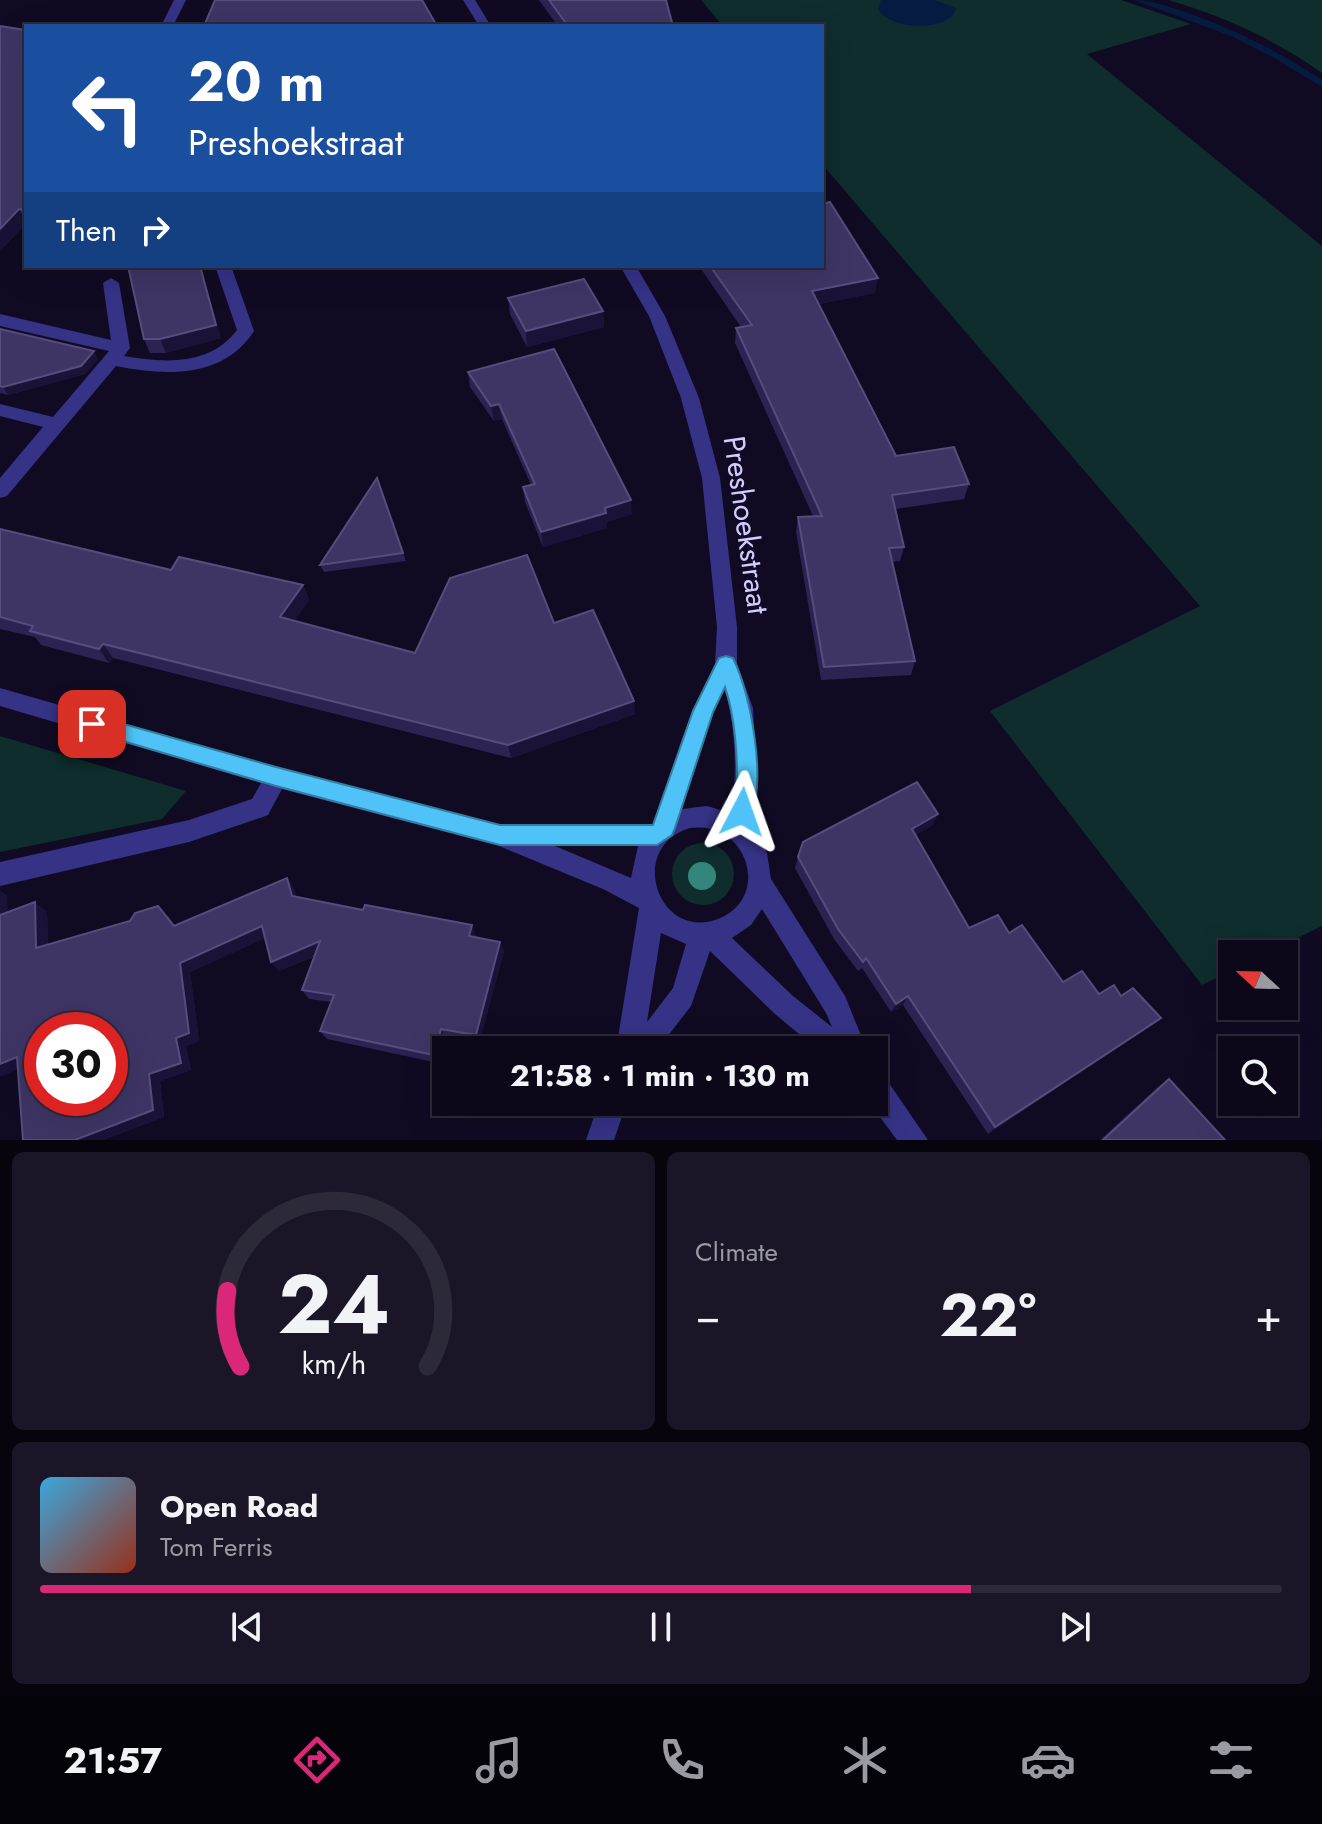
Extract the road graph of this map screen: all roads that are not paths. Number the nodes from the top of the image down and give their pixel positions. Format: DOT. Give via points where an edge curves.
graph roads {
  1 [pos="180,0"];
  2 [pos="469,0"];
  3 [pos="168,24"];
  4 [pos="484,24"];
  5 [pos="224,268"];
  6 [pos="629,268"];
  7 [pos="111,283"];
  8 [pos="0,320"];
  9 [pos="117,354"];
  10 [pos="0,410"];
  11 [pos="56,424"];
  12 [pos="0,491"];
  13 [pos="726,664"];
  14 [pos="0,697"];
  15 [pos="276,777"];
  16 [pos="738,830"];
  17 [pos="660,832"];
  18 [pos="500,835"];
  19 [pos="0,874"];
  20 [pos="761,884"];
  21 [pos="650,904"];
  22 [pos="705,932"];
  23 [pos="631,1036"];
  24 [pos="651,1036"];
  25 [pos="822,1036"];
  26 [pos="848,1036"];
  27 [pos="888,1105"];
  28 [pos="608,1116"];
  29 [pos="600,1140"];
  30 [pos="914,1140"];
  1 -- 3 [label="street"];
  2 -- 4 [label="street"];
  5 -- 9 [label="street" via="246,331 240,343 220,356 189,365 143,367"];
  6 -- 13 [label="street, Preshoekstraat" via="657,316 685,384 711,478"];
  7 -- 9 [label="street"];
  8 -- 9 [label="street"];
  9 -- 11 [label="street"];
  10 -- 11 [label="street"];
  11 -- 12 [label="street"];
  13 -- 16 [label="street, Preshoekstraat" via="742,708 746,795"];
  13 -- 17 [label="street, Preshoekstraat" via="703,711"];
  14 -- 15 [label="street"];
  15 -- 18 [label="street"];
  15 -- 19 [label="street" via="260,807 189,831"];
  16 -- 17 [label="street" via="714,818 688,818"];
  16 -- 20 [label="street" via="760,863"];
  17 -- 18 [label="street"];
  17 -- 21 [label="street" via="645,854 641,876"];
  18 -- 21 [label="street" via="612,881"];
  20 -- 22 [label="street" via="744,917 728,928"];
  20 -- 26 [label="street" via="836,1005"];
  21 -- 22 [label="street" via="678,928"];
  21 -- 23 [label="street"];
  22 -- 24 [label="street" via="684,998"];
  22 -- 25 [label="street"];
  27 -- 30 [label="street"];
  28 -- 29 [label="street"];
}
